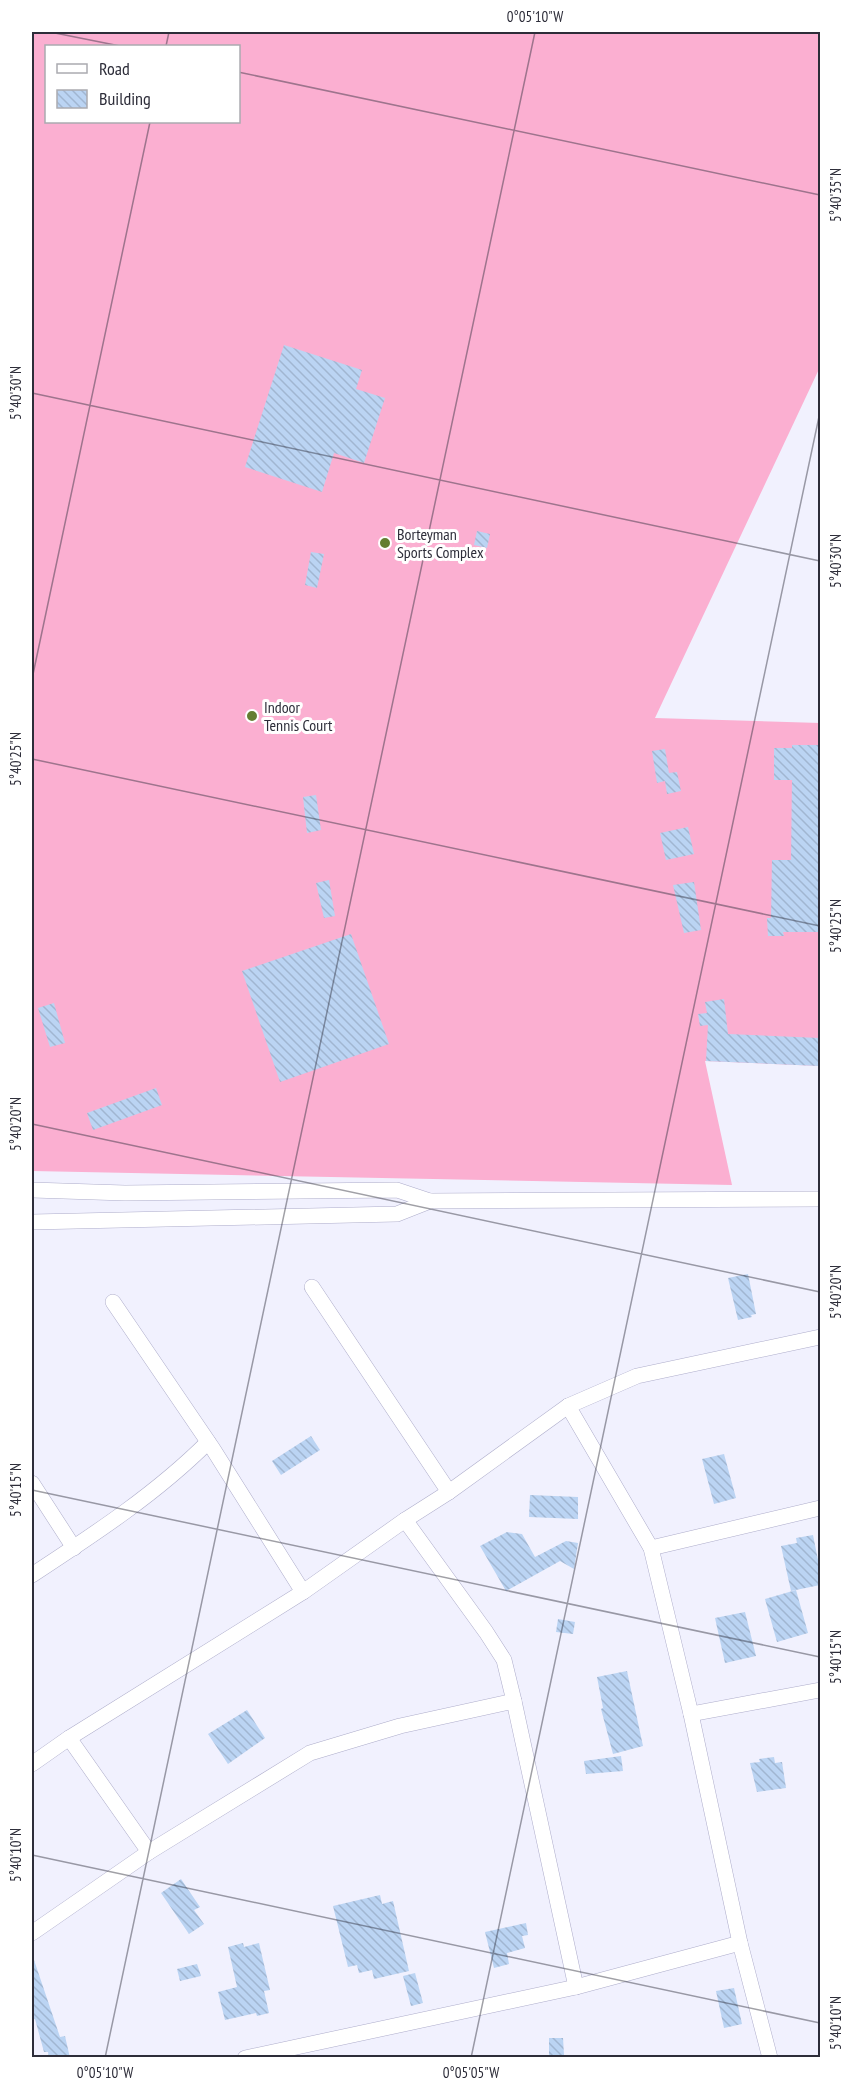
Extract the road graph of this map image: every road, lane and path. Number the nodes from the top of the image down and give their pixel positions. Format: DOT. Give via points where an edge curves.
graph roads {
  1 [pos="32,1190"];
  2 [pos="820,1200"];
  3 [pos="430,1201"];
  4 [pos="32,1222"];
  5 [pos="312,1287"];
  6 [pos="113,1302"];
  7 [pos="820,1337"];
  8 [pos="568,1406"];
  9 [pos="208,1442"];
  10 [pos="32,1483"];
  11 [pos="449,1492"];
  12 [pos="820,1508"];
  13 [pos="405,1520"];
  14 [pos="74,1548"];
  15 [pos="651,1548"];
  16 [pos="32,1575"];
  17 [pos="303,1592"];
  18 [pos="820,1690"];
  19 [pos="514,1701"];
  20 [pos="691,1714"];
  21 [pos="69,1738"];
  22 [pos="32,1764"];
  23 [pos="149,1852"];
  24 [pos="32,1933"];
  25 [pos="740,1943"];
  26 [pos="576,1987"];
  27 [pos="244,2058"];
  28 [pos="770,2058"];
  1 -- 3 [label="street" via="397,1190"];
  2 -- 3 [label="street"];
  3 -- 4 [label="street" via="397,1214"];
  5 -- 11 [label="street"];
  6 -- 9 [label="street"];
  7 -- 8 [label="street" via="636,1376"];
  8 -- 11 [label="street"];
  8 -- 15 [label="street"];
  9 -- 14 [label="street" via="140,1501"];
  9 -- 17 [label="street"];
  10 -- 14 [label="street"];
  11 -- 13 [label="street"];
  12 -- 15 [label="street"];
  13 -- 17 [label="street"];
  13 -- 19 [label="street" via="504,1660"];
  14 -- 16 [label="street"];
  15 -- 20 [label="street"];
  17 -- 21 [label="street"];
  18 -- 20 [label="street"];
  19 -- 23 [label="street" via="400,1726 310,1753"];
  19 -- 26 [label="street"];
  20 -- 25 [label="street"];
  21 -- 22 [label="street"];
  21 -- 23 [label="street"];
  23 -- 24 [label="street"];
  25 -- 26 [label="street"];
  25 -- 28 [label="street"];
  26 -- 27 [label="street"];
}
